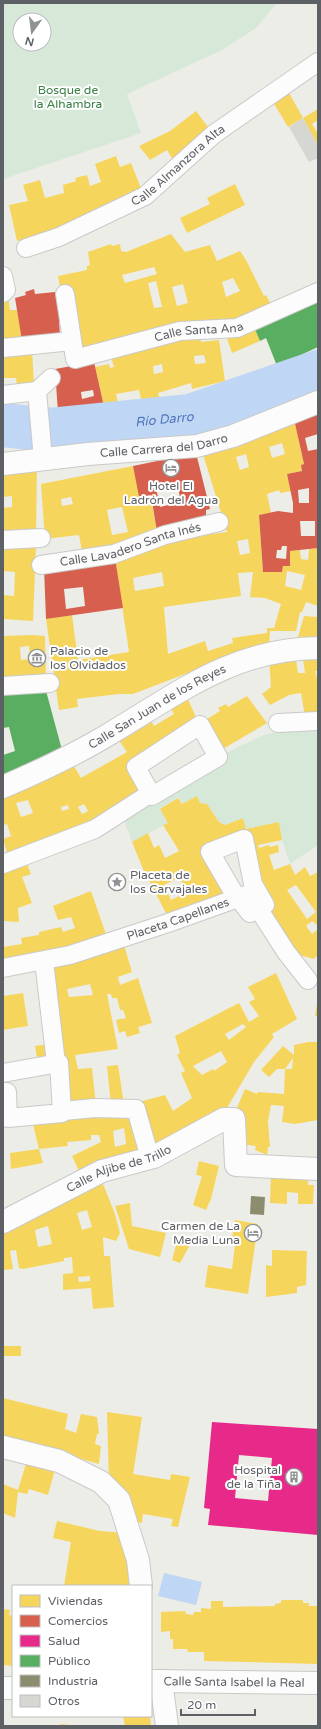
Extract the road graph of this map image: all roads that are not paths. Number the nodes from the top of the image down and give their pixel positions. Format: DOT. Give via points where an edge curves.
graph roads {
  1 [pos="318,62"];
  2 [pos="26,248"];
  3 [pos="3,276"];
  4 [pos="318,292"];
  5 [pos="3,293"];
  6 [pos="65,294"];
  7 [pos="72,341"];
  8 [pos="3,348"];
  9 [pos="51,378"];
  10 [pos="3,395"];
  11 [pos="38,398"];
  12 [pos="318,402"];
  13 [pos="43,455"];
  14 [pos="3,464"];
  15 [pos="219,522"];
  16 [pos="42,538"];
  17 [pos="3,540"];
  18 [pos="41,565"];
  19 [pos="318,648"];
  20 [pos="50,683"];
  21 [pos="3,686"];
  22 [pos="318,721"];
  23 [pos="278,723"];
  24 [pos="3,787"];
  25 [pos="151,793"];
  26 [pos="3,864"];
  27 [pos="44,960"];
  28 [pos="3,968"];
  29 [pos="308,980"];
  30 [pos="56,1063"];
  31 [pos="3,1073"];
  32 [pos="3,1092"];
  33 [pos="63,1111"];
  34 [pos="150,1158"];
  35 [pos="318,1169"];
  36 [pos="3,1222"];
  37 [pos="3,1447"];
  38 [pos="141,1585"];
  39 [pos="156,1681"];
  40 [pos="318,1683"];
  41 [pos="167,1726"];
  1 -- 2 [label="street, Calle Almanzora Alta" via="214,134 145,196 59,236"];
  3 -- 5 [label="street" via="6,290"];
  4 -- 7 [label="street, Calle Santa Ana" via="237,328 180,331 75,359"];
  6 -- 7 [label="street"];
  7 -- 8 [label="street"];
  9 -- 11 [label="street"];
  10 -- 11 [label="street"];
  11 -- 13 [label="street"];
  12 -- 13 [label="street, Calle Carrera del Darro" via="233,436 197,446"];
  13 -- 14 [label="street, Calle Carrera del Darro"];
  15 -- 18 [label="street, Calle Lavadero Santa Inés" via="165,535 114,554"];
  16 -- 17 [label="street"];
  19 -- 24 [label="street, Calle San Juan de los Reyes" via="271,652 214,671 76,752"];
  20 -- 21 [label="street"];
  22 -- 23 [label="street"];
  25 -- 26 [label="street" via="95,829"];
  27 -- 28 [label="street, Placeta Capellanes"];
  27 -- 29 [label="street, Placeta Capellanes" via="70,955 248,901"];
  27 -- 30 [label="street"];
  30 -- 31 [label="street"];
  30 -- 33 [label="street" via="59,1066"];
  32 -- 33 [label="street" via="7,1092 8,1118"];
  33 -- 34 [label="street" via="95,1108 136,1109"];
  34 -- 35 [label="street, Calle Aljibe de Trillo" via="224,1119 234,1118 236,1165"];
  34 -- 36 [label="street, Calle Aljibe de Trillo" via="102,1171"];
  37 -- 38 [label="street" via="59,1461 101,1482 119,1500 138,1560"];
  39 -- 40 [label="street, Calle Santa Isabel la Real"];
  39 -- 41 [label="street"];
}
